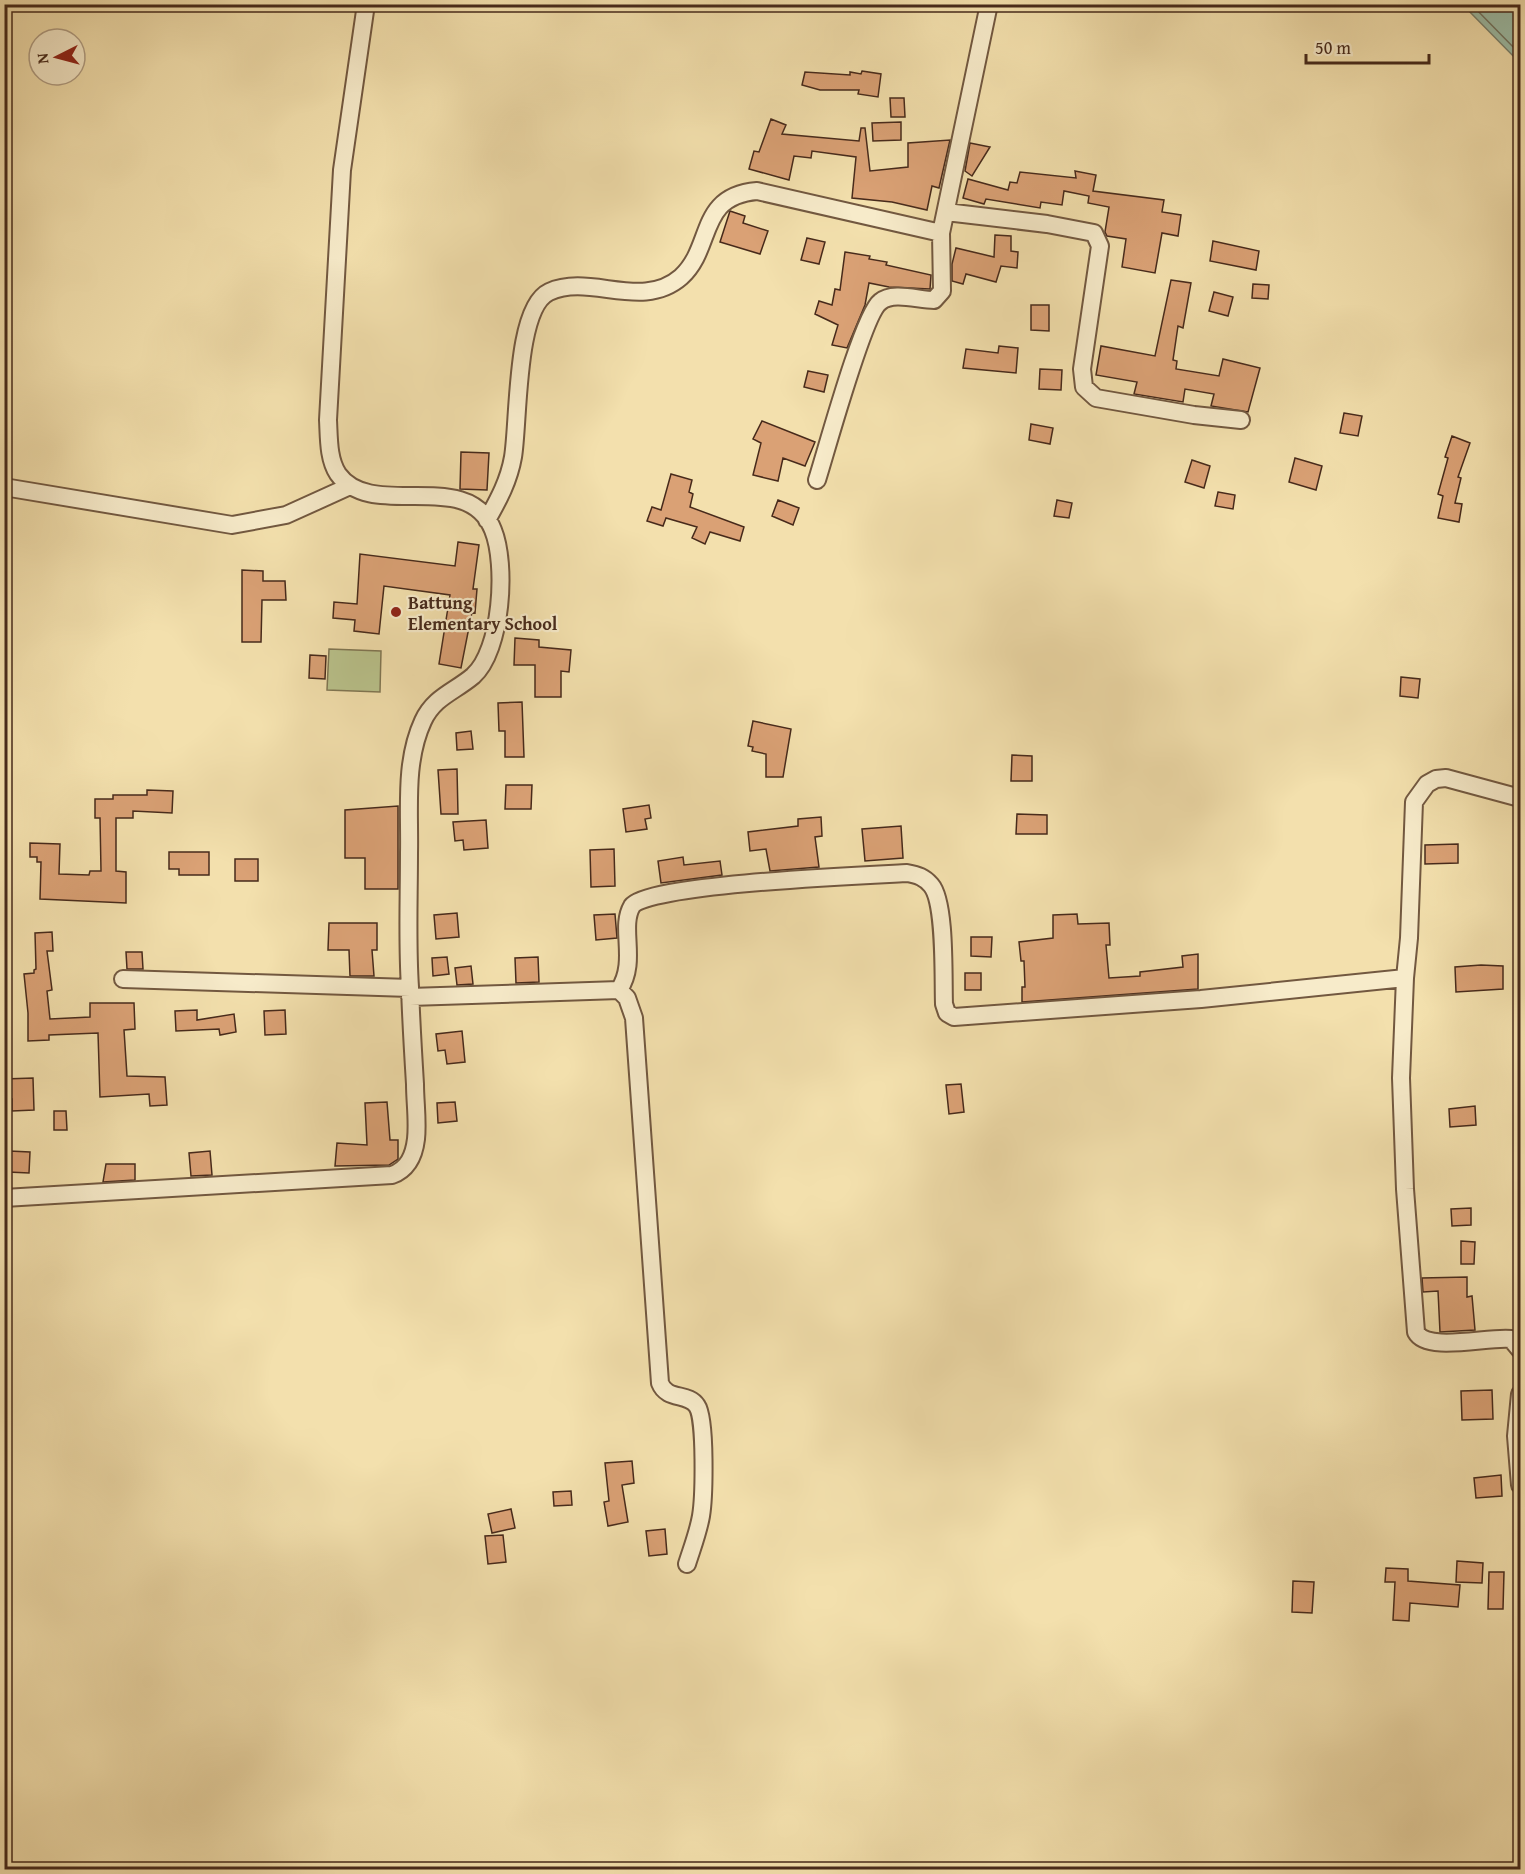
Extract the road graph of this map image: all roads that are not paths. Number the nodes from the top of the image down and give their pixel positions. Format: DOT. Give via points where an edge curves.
graph roads {
  1 [pos="366,4"];
  2 [pos="989,4"];
  3 [pos="945,212"];
  4 [pos="941,233"];
  5 [pos="1241,420"];
  6 [pos="817,480"];
  7 [pos="350,486"];
  8 [pos="4,487"];
  9 [pos="487,520"];
  10 [pos="1521,798"];
  11 [pos="1405,978"];
  12 [pos="123,980"];
  13 [pos="619,990"];
  14 [pos="410,992"];
  15 [pos="4,1198"];
  16 [pos="1521,1350"];
  17 [pos="1521,1394"];
  18 [pos="1521,1485"];
  19 [pos="687,1564"];
  1 -- 7 [label="street" via="342,170 328,420 331,454 338,473"];
  2 -- 3 [label="street"];
  3 -- 4 [label="street"];
  3 -- 5 [label="street" via="1094,233 1100,246 1082,369 1084,387 1096,398"];
  4 -- 6 [label="street" via="942,291 934,300 891,297 876,306 860,343"];
  4 -- 9 [label="street" via="757,191 745,192 722,203 683,276 669,286 639,292 559,288 546,293 529,315 513,455 507,481"];
  7 -- 8 [label="street" via="286,515 232,525"];
  7 -- 9 [label="street" via="366,493 469,502"];
  9 -- 14 [label="street" via="499,552 500,594 494,632 486,658 474,675 432,704 416,739 410,773"];
  10 -- 11 [label="street" via="1446,778 1436,779 1419,792 1412,819"];
  11 -- 13 [label="street" via="1201,999 954,1017 947,1013 945,1004 939,902 933,886 920,875 908,873 713,887 642,899 628,916 629,968"];
  11 -- 16 [label="street" via="1402,1089 1416,1332 1418,1337 1433,1343 1511,1339"];
  12 -- 14 [label="street"];
  13 -- 14 [label="street"];
  13 -- 19 [label="street" via="627,998 634,1018 660,1383 666,1393 696,1404 702,1426 701,1513"];
  14 -- 15 [label="street" via="416,1140 413,1155 399,1173"];
  17 -- 18 [label="street" via="1516,1436"];
}
